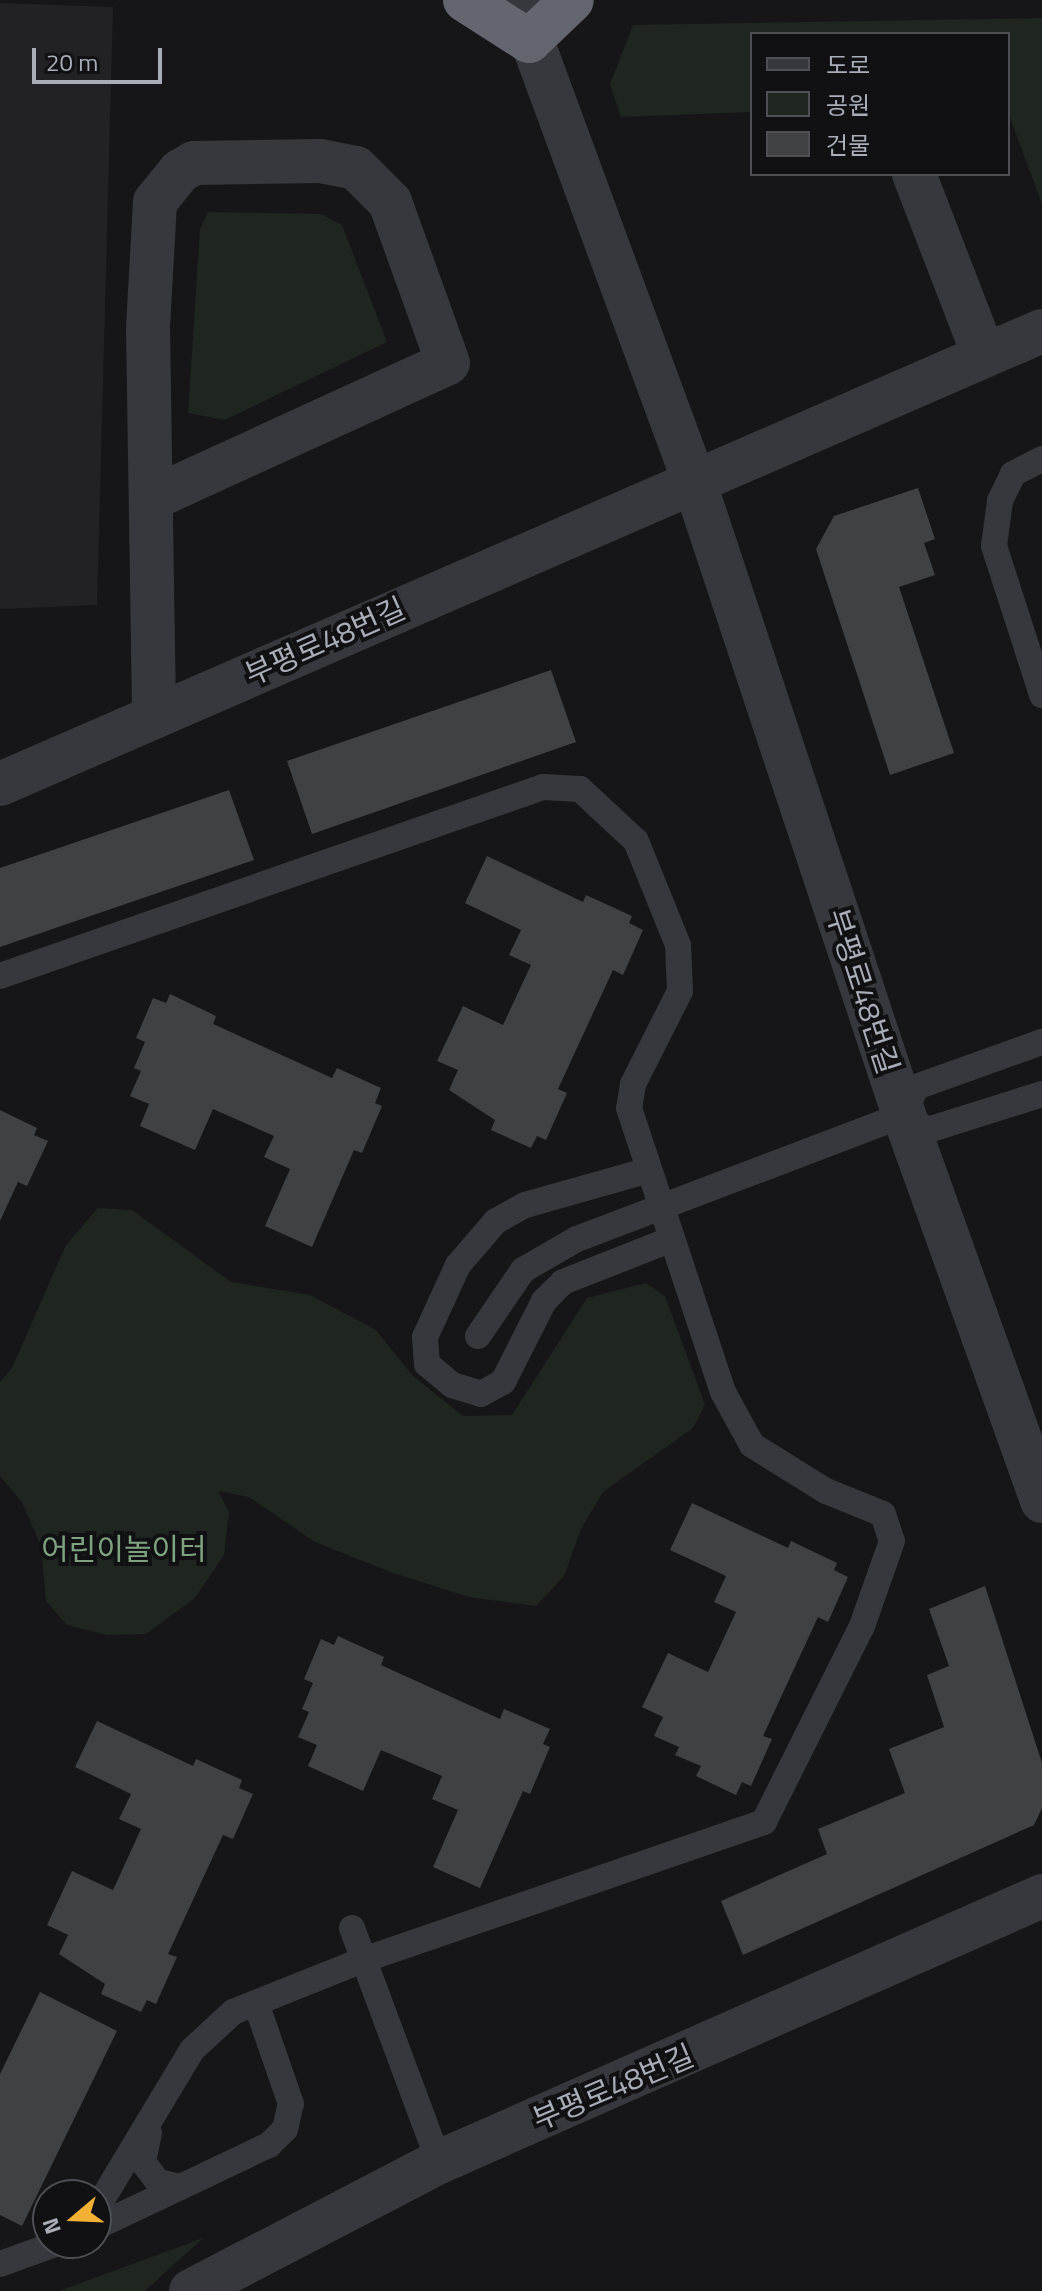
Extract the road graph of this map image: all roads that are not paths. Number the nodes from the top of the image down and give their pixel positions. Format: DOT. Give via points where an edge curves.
graph roads {
  1 [pos="465,0"];
  2 [pos="517,0"];
  3 [pos="572,0"];
  4 [pos="529,41"];
  5 [pos="915,176"];
  6 [pos="1042,331"];
  7 [pos="984,355"];
  8 [pos="1042,459"];
  9 [pos="693,478"];
  10 [pos="153,498"];
  11 [pos="1042,695"];
  12 [pos="154,717"];
  13 [pos="0,784"];
  14 [pos="0,976"];
  15 [pos="1042,1042"];
  16 [pos="1042,1094"];
  17 [pos="904,1115"];
  18 [pos="649,1170"];
  19 [pos="663,1207"];
  20 [pos="672,1239"];
  21 [pos="478,1336"];
  22 [pos="1042,1501"];
  23 [pos="1042,1896"];
  24 [pos="352,1928"];
  25 [pos="363,1960"];
  26 [pos="256,2003"];
  27 [pos="152,2122"];
  28 [pos="439,2162"];
  29 [pos="112,2185"];
  30 [pos="180,2187"];
  31 [pos="112,2219"];
  32 [pos="32,2252"];
  33 [pos="0,2264"];
  34 [pos="191,2291"];
  1 -- 4 [label="highway"];
  2 -- 4 [label="street, 부평로48번길"];
  3 -- 4 [label="highway"];
  4 -- 9 [label="street, 부평로48번길"];
  5 -- 7 [label="street"];
  6 -- 7 [label="street, 부평로48번길"];
  7 -- 9 [label="street, 부평로48번길"];
  8 -- 11 [label="lane" via="1013,474 1000,501 994,546"];
  9 -- 12 [label="street, 부평로48번길"];
  9 -- 17 [label="street, 부평로48번길"];
  10 -- 10 [label="street" via="148,328 155,202 180,171 194,163 320,161 356,168 390,202 448,363"];
  10 -- 12 [label="street"];
  12 -- 13 [label="street, 부평로48번길"];
  14 -- 18 [label="lane" via="543,787 580,789 636,841 678,945 680,991 633,1084 629,1108"];
  15 -- 17 [label="lane" via="916,1087"];
  16 -- 17 [label="lane" via="928,1130"];
  17 -- 19 [label="lane"];
  17 -- 22 [label="street, 부평로48번길"];
  18 -- 19 [label="lane"];
  18 -- 20 [label="lane" via="525,1205 496,1221 458,1265 425,1337 427,1364 452,1385 481,1394 503,1382 544,1301 563,1282"];
  19 -- 20 [label="lane"];
  19 -- 21 [label="lane" via="577,1239 523,1270"];
  20 -- 25 [label="lane" via="723,1392 752,1445 826,1491 883,1514 892,1541 862,1626 764,1822"];
  23 -- 28 [label="street, 부평로48번길"];
  24 -- 25 [label="lane"];
  25 -- 26 [label="lane"];
  25 -- 28 [label="lane"];
  26 -- 27 [label="lane" via="233,2012 192,2050"];
  26 -- 30 [label="lane" via="291,2104 285,2129 269,2145"];
  27 -- 29 [label="lane"];
  27 -- 30 [label="lane" via="143,2162 158,2182"];
  28 -- 34 [label="street, 부평로48번길"];
  30 -- 31 [label="lane"];
  32 -- 33 [label="lane"];
}
